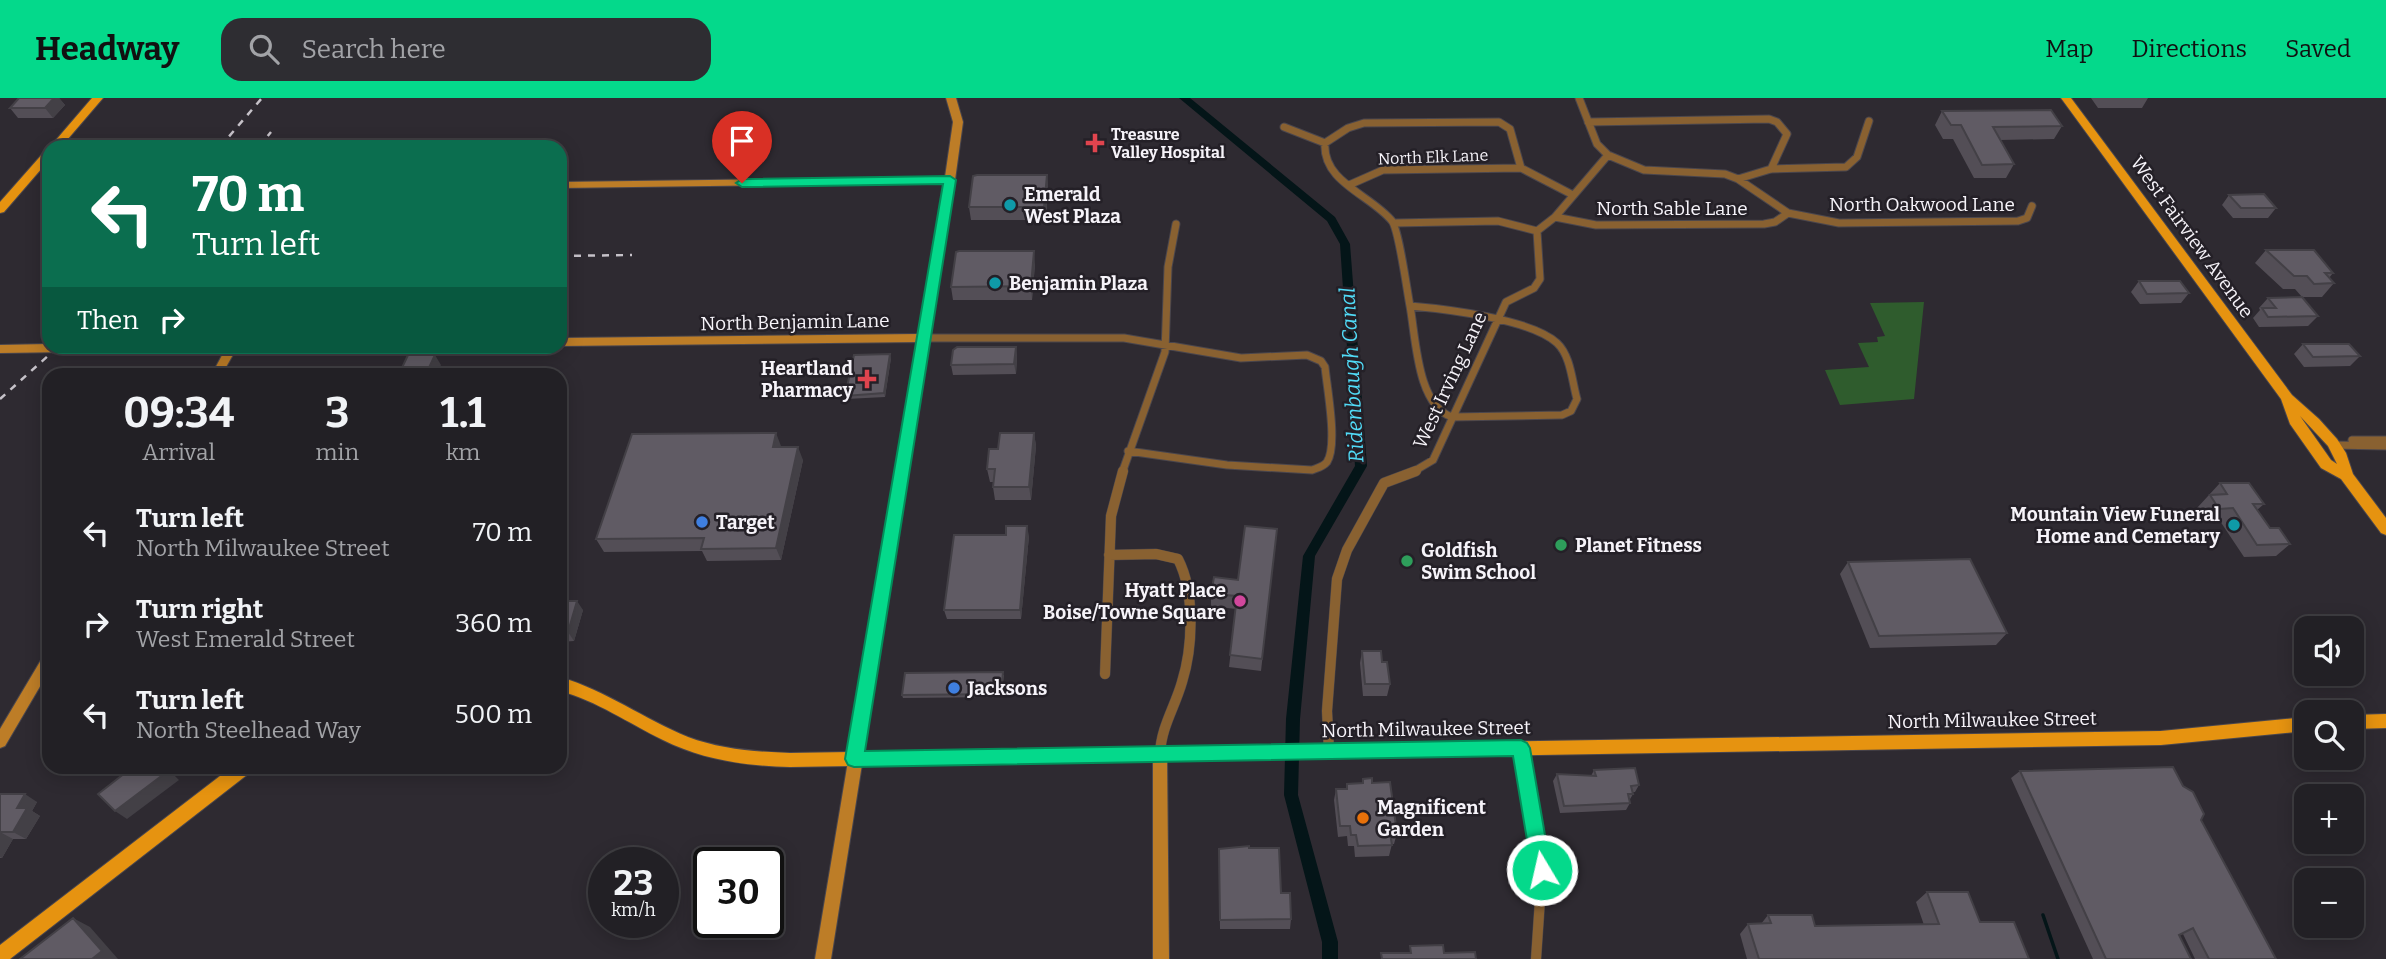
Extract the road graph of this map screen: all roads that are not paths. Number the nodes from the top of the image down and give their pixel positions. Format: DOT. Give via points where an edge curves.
graph roads {
  1 [pos="98,98"];
  2 [pos="951,98"];
  3 [pos="1579,98"];
  4 [pos="2066,98"];
  5 [pos="1869,121"];
  6 [pos="1588,122"];
  7 [pos="1284,127"];
  8 [pos="61,140"];
  9 [pos="1325,143"];
  10 [pos="1608,155"];
  11 [pos="42,161"];
  12 [pos="1521,168"];
  13 [pos="1771,169"];
  14 [pos="1738,178"];
  15 [pos="950,180"];
  16 [pos="567,185"];
  17 [pos="1349,185"];
  18 [pos="1573,195"];
  19 [pos="2032,206"];
  20 [pos="0,209"];
  21 [pos="1788,213"];
  22 [pos="1555,217"];
  23 [pos="1394,223"];
  24 [pos="1176,224"];
  25 [pos="1537,231"];
  26 [pos="1409,306"];
  27 [pos="1496,320"];
  28 [pos="924,338"];
  29 [pos="567,342"];
  30 [pos="1166,344"];
  31 [pos="0,349"];
  32 [pos="42,349"];
  33 [pos="2287,398"];
  34 [pos="1452,417"];
  35 [pos="2386,440"];
  36 [pos="2332,445"];
  37 [pos="2353,446"];
  38 [pos="2386,446"];
  39 [pos="1128,451"];
  40 [pos="2346,475"];
  41 [pos="2386,529"];
  42 [pos="1109,555"];
  43 [pos="42,671"];
  44 [pos="1105,674"];
  45 [pos="567,686"];
  46 [pos="2386,721"];
  47 [pos="2364,722"];
  48 [pos="2294,724"];
  49 [pos="0,742"];
  50 [pos="1521,748"];
  51 [pos="1329,751"];
  52 [pos="1160,754"];
  53 [pos="854,759"];
  54 [pos="236,774"];
  55 [pos="0,956"];
  56 [pos="823,959"];
  57 [pos="1161,959"];
  58 [pos="1536,959"];
  1 -- 8 [label="main road"];
  2 -- 15 [label="street" via="958,122"];
  3 -- 6 [label="street"];
  4 -- 33 [label="main road, West Fairview Avenue"];
  5 -- 13 [label="street" via="1857,157 1846,167"];
  6 -- 10 [label="street" via="1597,144"];
  6 -- 13 [label="street" via="1769,119 1787,134"];
  7 -- 9 [label="street"];
  9 -- 12 [label="street" via="1364,123 1499,122 1510,129"];
  9 -- 17 [label="street" via="1324,156 1331,170"];
  10 -- 14 [label="street, North Oakwood Lane" via="1644,170 1710,172"];
  10 -- 18 [label="street"];
  11 -- 20 [label="main road"];
  12 -- 17 [label="street, North Elk Lane" via="1383,170"];
  12 -- 18 [label="street"];
  13 -- 14 [label="street"];
  14 -- 21 [label="street, North Oakwood Lane"];
  15 -- 16 [label="street"];
  15 -- 28 [label="street"];
  17 -- 23 [label="street"];
  18 -- 22 [label="street"];
  19 -- 21 [label="street, North Oakwood Lane" via="2027,218 2018,221 1839,223"];
  21 -- 22 [label="street, North Sable Lane" via="1765,224 1596,225"];
  22 -- 25 [label="street"];
  23 -- 25 [label="street" via="1498,221"];
  23 -- 26 [label="street"];
  24 -- 30 [label="street" via="1168,267"];
  25 -- 27 [label="street, West Irving Lane" via="1540,279 1534,288 1506,302"];
  26 -- 27 [label="street"];
  26 -- 34 [label="street" via="1426,393 1440,412"];
  27 -- 34 [label="street, West Irving Lane"];
  27 -- 34 [label="street" via="1557,343 1577,399 1575,406 1562,415"];
  28 -- 29 [label="street, North Benjamin Lane"];
  28 -- 30 [label="street, North Benjamin Lane" via="1088,336"];
  28 -- 53 [label="street"];
  30 -- 39 [label="street"];
  30 -- 39 [label="street, North Benjamin Lane" via="1241,358 1307,355 1321,360 1329,460 1312,470 1227,466"];
  31 -- 32 [label="street"];
  33 -- 36 [label="main road, West Fairview Avenue" via="2312,419"];
  33 -- 40 [label="main road, West Fairview Avenue" via="2295,421 2326,464"];
  34 -- 51 [label="street, West Irving Lane" via="1433,460 1384,483 1347,550 1334,603"];
  35 -- 37 [label="street" via="2351,440"];
  36 -- 37 [label="street"];
  36 -- 40 [label="main road, West Fairview Avenue" via="2345,464"];
  37 -- 38 [label="street"];
  39 -- 42 [label="street" via="1111,516"];
  40 -- 41 [label="main road, West Fairview Avenue"];
  42 -- 44 [label="street"];
  42 -- 52 [label="street" via="1165,555 1178,559 1187,577 1185,672 1160,734"];
  43 -- 49 [label="street"];
  45 -- 53 [label="main road, North Milwaukee Street" via="608,700 691,745 726,754"];
  46 -- 47 [label="main road"];
  48 -- 50 [label="main road, North Milwaukee Street" via="2185,737"];
  50 -- 51 [label="main road, North Milwaukee Street"];
  50 -- 58 [label="street" via="1542,870"];
  51 -- 52 [label="main road, North Milwaukee Street"];
  52 -- 53 [label="main road, North Milwaukee Street"];
  52 -- 57 [label="street"];
  53 -- 56 [label="street"];
  54 -- 55 [label="main road"];
}
